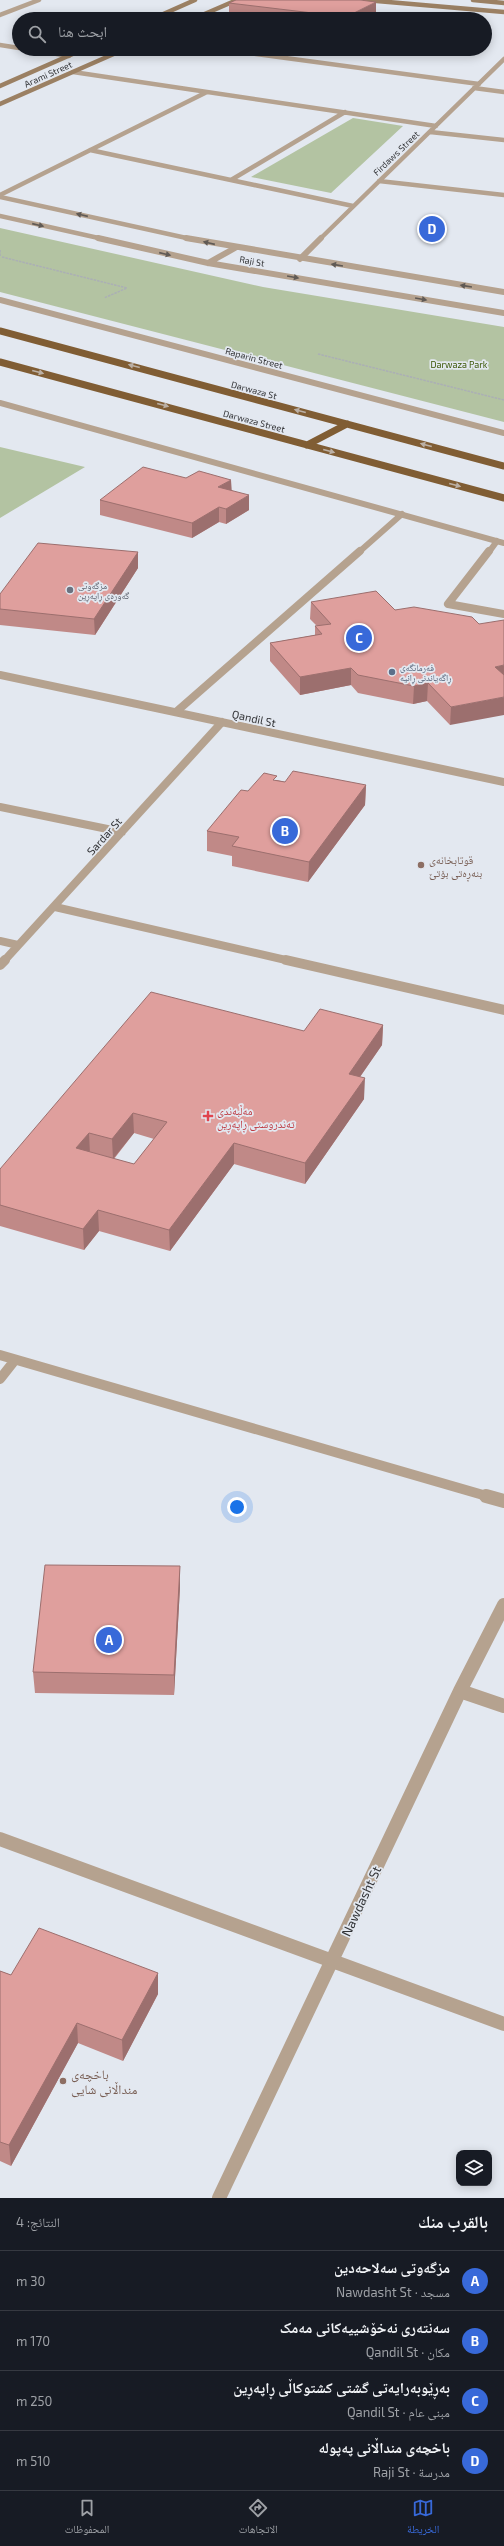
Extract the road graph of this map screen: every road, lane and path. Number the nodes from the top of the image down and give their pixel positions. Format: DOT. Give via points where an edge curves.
graph roads {
  1 [pos="39,0"];
  2 [pos="195,0"];
  3 [pos="236,0"];
  4 [pos="365,0"];
  5 [pos="473,0"];
  6 [pos="504,3"];
  7 [pos="168,12"];
  8 [pos="209,12"];
  9 [pos="504,12"];
  10 [pos="2,13"];
  11 [pos="0,45"];
  12 [pos="12,47"];
  13 [pos="69,56"];
  14 [pos="109,56"];
  15 [pos="271,56"];
  16 [pos="504,59"];
  17 [pos="74,72"];
  18 [pos="479,84"];
  19 [pos="0,86"];
  20 [pos="474,88"];
  21 [pos="207,92"];
  22 [pos="504,92"];
  23 [pos="0,104"];
  24 [pos="345,112"];
  25 [pos="436,126"];
  26 [pos="430,132"];
  27 [pos="504,140"];
  28 [pos="90,150"];
  29 [pos="231,180"];
  30 [pos="379,181"];
  31 [pos="504,195"];
  32 [pos="0,196"];
  33 [pos="353,206"];
  34 [pos="0,216"];
  35 [pos="235,248"];
  36 [pos="0,250"];
  37 [pos="1,257"];
  38 [pos="300,259"];
  39 [pos="208,263"];
  40 [pos="504,292"];
  41 [pos="0,300"];
  42 [pos="108,302"];
  43 [pos="504,313"];
  44 [pos="0,331"];
  45 [pos="313,353"];
  46 [pos="0,362"];
  47 [pos="504,400"];
  48 [pos="0,403"];
  49 [pos="347,424"];
  50 [pos="504,433"];
  51 [pos="307,445"];
  52 [pos="504,466"];
  53 [pos="504,498"];
  54 [pos="402,514"];
  55 [pos="501,542"];
  56 [pos="504,614"];
  57 [pos="0,675"];
  58 [pos="176,712"];
  59 [pos="222,722"];
  60 [pos="504,782"];
  61 [pos="0,807"];
  62 [pos="122,832"];
  63 [pos="55,906"];
  64 [pos="0,941"];
  65 [pos="18,945"];
  66 [pos="0,964"];
  67 [pos="504,1010"];
  68 [pos="0,1355"];
  69 [pos="15,1360"];
  70 [pos="0,1379"];
  71 [pos="504,1501"];
  72 [pos="504,1605"];
  73 [pos="460,1692"];
  74 [pos="504,1706"];
  75 [pos="0,1839"];
  76 [pos="333,1960"];
  77 [pos="504,2024"];
  78 [pos="219,2198"];
  1 -- 10 [label="street"];
  2 -- 7 [label="main road"];
  3 -- 8 [label="main road"];
  4 -- 9 [label="main road"];
  5 -- 6 [label="main road"];
  11 -- 12 [label="street"];
  13 -- 19 [label="main road"];
  14 -- 17 [label="main road, Arami Street"];
  15 -- 18 [label="street"];
  16 -- 18 [label="street, Firdaws Street"];
  17 -- 21 [label="street"];
  17 -- 23 [label="main road, Arami Street"];
  18 -- 20 [label="street, Firdaws Street"];
  20 -- 22 [label="street"];
  20 -- 25 [label="street, Firdaws Street"];
  21 -- 24 [label="street"];
  21 -- 28 [label="street"];
  24 -- 25 [label="street"];
  24 -- 29 [label="street"];
  25 -- 26 [label="street, Firdaws Street"];
  26 -- 27 [label="street"];
  26 -- 30 [label="street, Firdaws Street"];
  28 -- 29 [label="street"];
  28 -- 32 [label="street"];
  29 -- 33 [label="street"];
  30 -- 31 [label="street"];
  30 -- 33 [label="street, Firdaws Street"];
  35 -- 32 [label="street, Raji St, one-way"];
  33 -- 38 [label="street, Firdaws Street"];
  34 -- 39 [label="street, Raji St, one-way"];
  35 -- 38 [label="street, Raji St"];
  35 -- 39 [label="street"];
  36 -- 37 [label="path"];
  37 -- 42 [label="path" via="128,288 100,300"];
  40 -- 38 [label="street, Raji St, one-way"];
  39 -- 43 [label="street, Raji St, one-way"];
  41 -- 50 [label="street, Raparin Street"];
  49 -- 44 [label="highway, Darwaza St, one-way"];
  45 -- 47 [label="path"];
  46 -- 51 [label="highway, Darwaza Street, one-way"];
  48 -- 54 [label="street"];
  49 -- 51 [label="highway"];
  52 -- 49 [label="highway, Darwaza St, one-way"];
  51 -- 53 [label="highway, Darwaza Street, one-way"];
  54 -- 55 [label="street"];
  54 -- 58 [label="street"];
  55 -- 56 [label="street" via="448,604"];
  57 -- 58 [label="street, Qandil St"];
  58 -- 59 [label="street, Qandil St"];
  59 -- 60 [label="street, Qandil St"];
  59 -- 62 [label="street, Sardar St"];
  61 -- 62 [label="street"];
  62 -- 63 [label="street, Sardar St"];
  63 -- 65 [label="street, Sardar St"];
  63 -- 67 [label="street"];
  64 -- 65 [label="street"];
  65 -- 66 [label="street, Sardar St"];
  68 -- 69 [label="street"];
  69 -- 70 [label="street"];
  69 -- 71 [label="street"];
  72 -- 73 [label="street, Nawdasht St"];
  73 -- 74 [label="street"];
  73 -- 76 [label="street, Nawdasht St"];
  75 -- 76 [label="street"];
  76 -- 77 [label="street"];
  76 -- 78 [label="street, Nawdasht St"];
}
